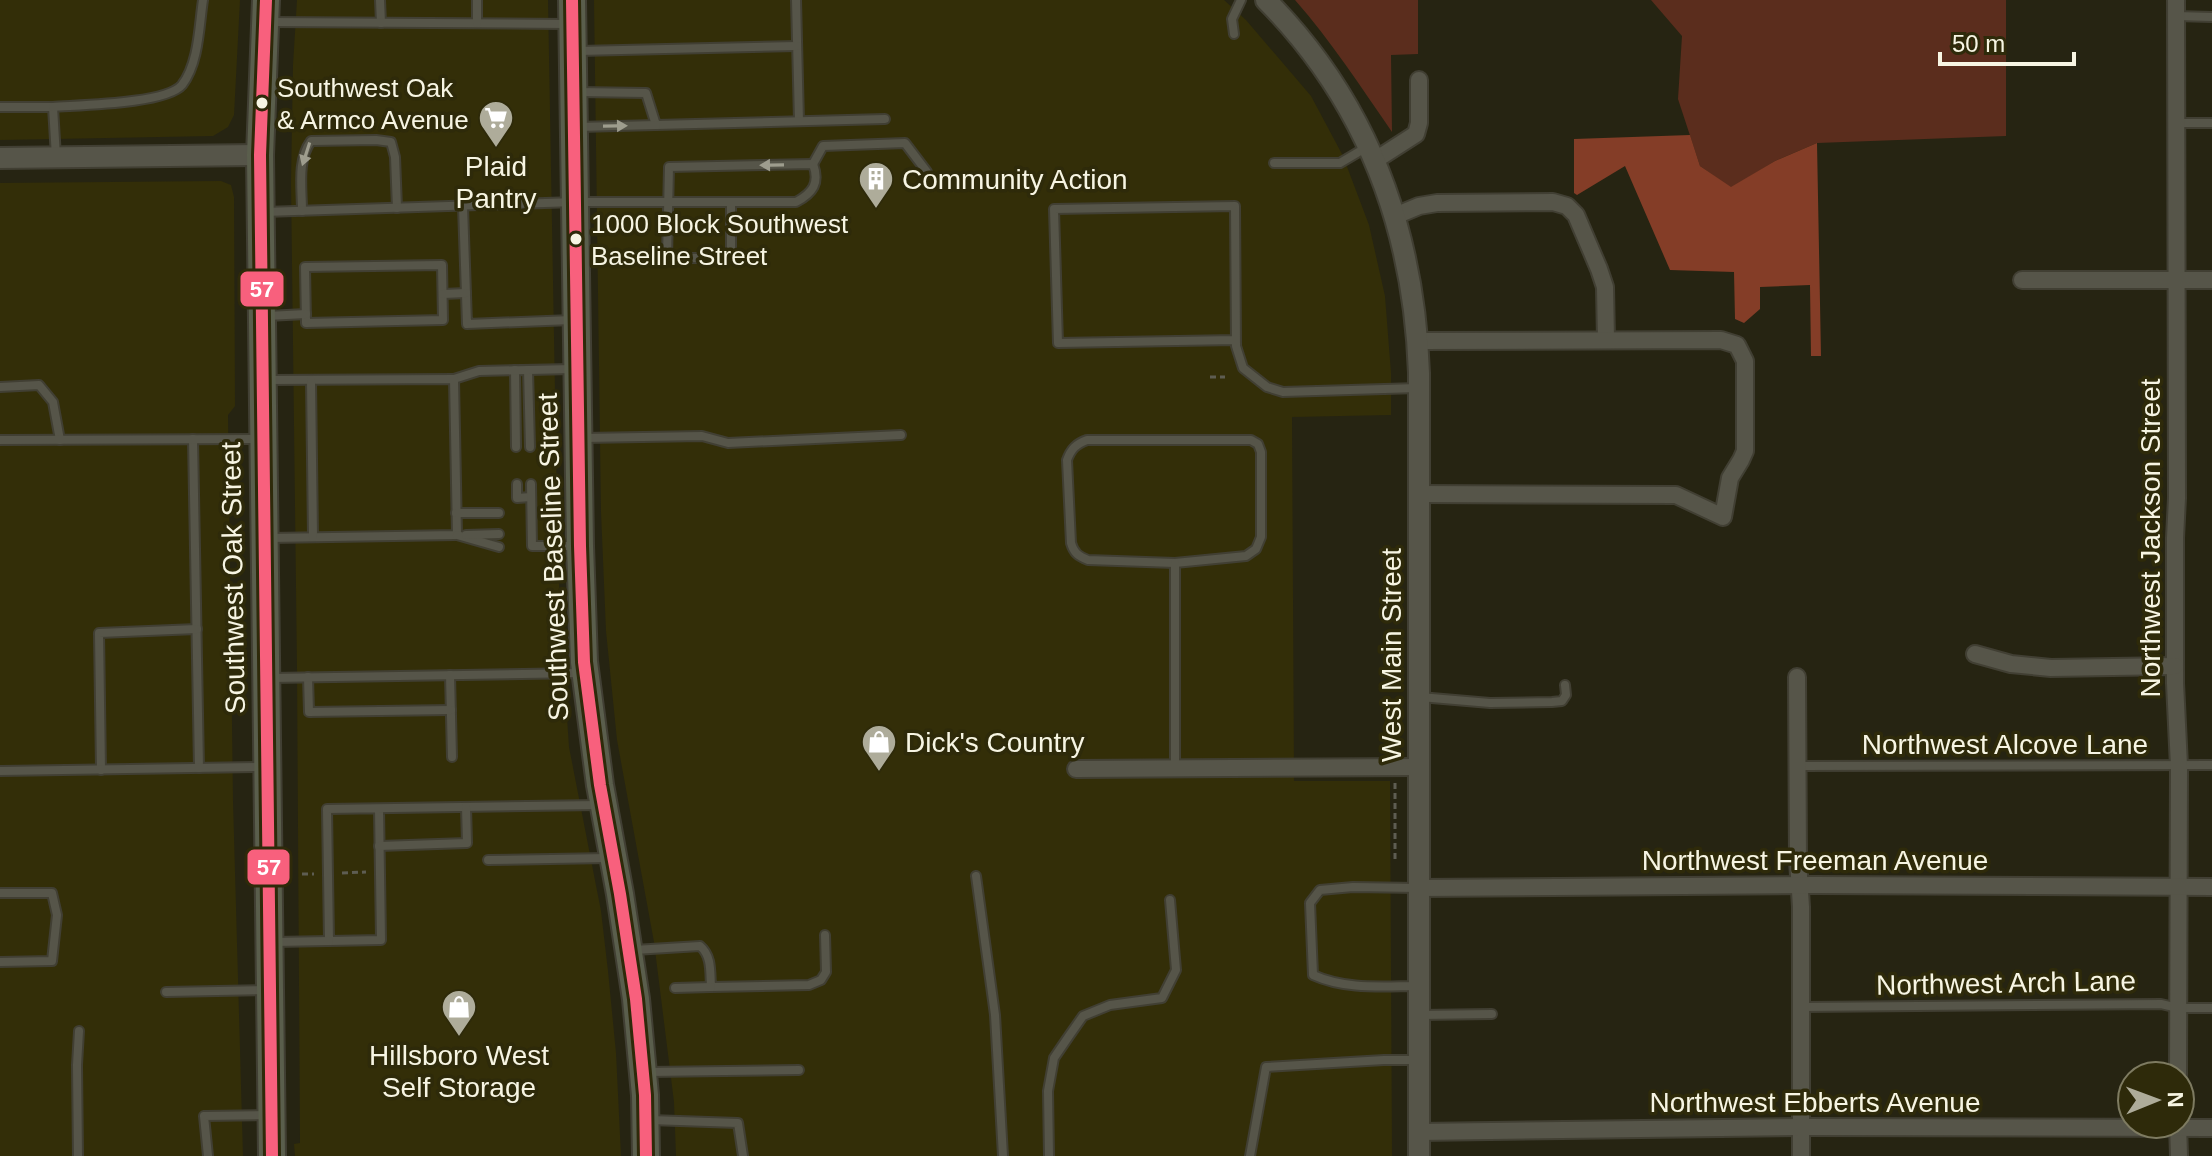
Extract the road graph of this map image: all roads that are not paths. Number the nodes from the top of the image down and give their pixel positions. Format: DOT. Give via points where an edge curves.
graph roads {
  1 [pos="203,0"];
  2 [pos="380,0"];
  3 [pos="477,0"];
  4 [pos="796,0"];
  5 [pos="1241,0"];
  6 [pos="1266,0"];
  7 [pos="2176,8"];
  8 [pos="265,11"];
  9 [pos="572,12"];
  10 [pos="2212,17"];
  11 [pos="381,23"];
  12 [pos="477,23"];
  13 [pos="1234,34"];
  14 [pos="797,46"];
  15 [pos="572,51"];
  16 [pos="1419,80"];
  17 [pos="573,92"];
  18 [pos="0,107"];
  19 [pos="53,107"];
  20 [pos="885,119"];
  21 [pos="799,121"];
  22 [pos="2176,123"];
  23 [pos="2212,123"];
  24 [pos="656,125"];
  25 [pos="573,127"];
  26 [pos="1371,154"];
  27 [pos="260,155"];
  28 [pos="0,158"];
  29 [pos="56,158"];
  30 [pos="1274,163"];
  31 [pos="813,164"];
  32 [pos="927,172"];
  33 [pos="575,202"];
  34 [pos="731,202"];
  35 [pos="668,203"];
  36 [pos="463,206"];
  37 [pos="397,208"];
  38 [pos="302,211"];
  39 [pos="261,212"];
  40 [pos="1395,216"];
  41 [pos="2176,278"];
  42 [pos="2022,280"];
  43 [pos="2212,280"];
  44 [pos="466,293"];
  45 [pos="443,294"];
  46 [pos="306,314"];
  47 [pos="262,316"];
  48 [pos="576,320"];
  49 [pos="1236,340"];
  50 [pos="1606,340"];
  51 [pos="1418,341"];
  52 [pos="577,368"];
  53 [pos="515,370"];
  54 [pos="528,370"];
  55 [pos="454,379"];
  56 [pos="262,380"];
  57 [pos="311,380"];
  58 [pos="0,387"];
  59 [pos="1419,388"];
  60 [pos="901,435"];
  61 [pos="578,438"];
  62 [pos="193,439"];
  63 [pos="263,439"];
  64 [pos="0,440"];
  65 [pos="60,440"];
  66 [pos="516,447"];
  67 [pos="530,447"];
  68 [pos="517,484"];
  69 [pos="531,484"];
  70 [pos="1419,494"];
  71 [pos="531,497"];
  72 [pos="456,513"];
  73 [pos="499,513"];
  74 [pos="519,513"];
  75 [pos="531,513"];
  76 [pos="519,533"];
  77 [pos="532,533"];
  78 [pos="499,534"];
  79 [pos="457,535"];
  80 [pos="313,537"];
  81 [pos="264,538"];
  82 [pos="532,546"];
  83 [pos="580,546"];
  84 [pos="499,547"];
  85 [pos="519,547"];
  86 [pos="1175,563"];
  87 [pos="197,629"];
  88 [pos="1975,654"];
  89 [pos="2175,666"];
  90 [pos="585,673"];
  91 [pos="450,675"];
  92 [pos="308,677"];
  93 [pos="1797,677"];
  94 [pos="266,678"];
  95 [pos="1565,685"];
  96 [pos="1419,697"];
  97 [pos="451,710"];
  98 [pos="452,757"];
  99 [pos="2212,765"];
  100 [pos="1797,766"];
  101 [pos="2179,766"];
  102 [pos="267,767"];
  103 [pos="1419,767"];
  104 [pos="199,768"];
  105 [pos="1175,768"];
  106 [pos="1076,769"];
  107 [pos="101,770"];
  108 [pos="0,771"];
  109 [pos="603,805"];
  110 [pos="466,807"];
  111 [pos="379,809"];
  112 [pos="379,846"];
  113 [pos="613,858"];
  114 [pos="488,860"];
  115 [pos="976,876"];
  116 [pos="1799,885"];
  117 [pos="2178,887"];
  118 [pos="2212,887"];
  119 [pos="1419,888"];
  120 [pos="0,893"];
  121 [pos="1170,900"];
  122 [pos="825,935"];
  123 [pos="329,941"];
  124 [pos="270,942"];
  125 [pos="629,950"];
  126 [pos="0,962"];
  127 [pos="1419,986"];
  128 [pos="711,987"];
  129 [pos="675,988"];
  130 [pos="271,990"];
  131 [pos="166,992"];
  132 [pos="1801,1007"];
  133 [pos="2178,1008"];
  134 [pos="2212,1008"];
  135 [pos="1492,1014"];
  136 [pos="1419,1015"];
  137 [pos="79,1031"];
  138 [pos="1419,1060"];
  139 [pos="2178,1060"];
  140 [pos="799,1070"];
  141 [pos="643,1072"];
  142 [pos="272,1115"];
  143 [pos="645,1120"];
  144 [pos="2116,1126"];
  145 [pos="1800,1127"];
  146 [pos="1419,1132"];
  147 [pos="78,1156"];
  148 [pos="208,1156"];
  149 [pos="272,1156"];
  150 [pos="646,1156"];
  151 [pos="743,1156"];
  152 [pos="1003,1156"];
  153 [pos="1049,1156"];
  154 [pos="1250,1156"];
  155 [pos="1419,1156"];
  156 [pos="1801,1156"];
  1 -- 19 [label="lane" via="197,43 181,87 140,100"];
  2 -- 11 [label="lane"];
  3 -- 12 [label="lane"];
  4 -- 14 [label="lane"];
  5 -- 13 [label="lane" via="1232,19"];
  6 -- 26 [label="street, West Main Street" via="1319,63"];
  7 -- 10 [label="lane"];
  7 -- 22 [label="street, Northwest Jackson Street"];
  8 -- 11 [label="lane"];
  8 -- 27 [label="highway, Southwest Oak Street"];
  9 -- 12 [label="lane"];
  9 -- 15 [label="highway, Southwest Baseline Street"];
  11 -- 12 [label="lane"];
  14 -- 15 [label="lane"];
  14 -- 21 [label="lane"];
  15 -- 17 [label="highway, Southwest Baseline Street"];
  16 -- 26 [label="street" via="1416,134"];
  17 -- 24 [label="lane" via="646,93"];
  17 -- 25 [label="highway, Southwest Baseline Street"];
  18 -- 19 [label="lane"];
  19 -- 29 [label="lane"];
  20 -- 21 [label="lane"];
  21 -- 24 [label="lane"];
  22 -- 23 [label="lane"];
  22 -- 41 [label="street, Northwest Jackson Street"];
  25 -- 24 [label="lane, one-way"];
  25 -- 33 [label="highway, Southwest Baseline Street"];
  26 -- 30 [label="lane" via="1340,163"];
  26 -- 40 [label="street, West Main Street"];
  27 -- 29 [label="street"];
  27 -- 39 [label="highway, Southwest Oak Street"];
  28 -- 29 [label="street"];
  31 -- 32 [label="lane" via="823,146 905,143"];
  31 -- 34 [label="lane" via="816,184 796,202"];
  31 -- 35 [label="lane, one-way" via="669,167"];
  33 -- 35 [label="lane"];
  33 -- 36 [label="lane"];
  33 -- 48 [label="highway, Southwest Baseline Street"];
  34 -- 35 [label="lane"];
  34 -- 35 [label="lane" via="731,258 667,258"];
  36 -- 37 [label="lane"];
  36 -- 44 [label="lane"];
  37 -- 38 [label="lane"];
  37 -- 38 [label="lane, one-way" via="391,142 311,141 302,159"];
  38 -- 39 [label="lane"];
  39 -- 47 [label="highway, Southwest Oak Street"];
  40 -- 50 [label="street" via="1437,203 1567,206 1576,215 1605,287"];
  40 -- 51 [label="street, West Main Street"];
  41 -- 42 [label="street"];
  41 -- 43 [label="street"];
  41 -- 89 [label="street, Northwest Jackson Street"];
  44 -- 45 [label="lane"];
  44 -- 48 [label="lane" via="467,324"];
  45 -- 46 [label="lane" via="443,320 306,323"];
  45 -- 46 [label="lane" via="442,265 305,267"];
  46 -- 47 [label="lane"];
  47 -- 56 [label="highway, Southwest Oak Street"];
  48 -- 52 [label="highway, Southwest Baseline Street"];
  49 -- 49 [label="lane" via="1235,206 1054,209 1058,343"];
  49 -- 59 [label="lane" via="1243,368 1283,392"];
  50 -- 51 [label="street"];
  50 -- 70 [label="street" via="1721,340 1737,345 1745,361 1745,451 1730,478 1723,517 1676,495"];
  51 -- 59 [label="street, West Main Street"];
  52 -- 54 [label="lane"];
  52 -- 61 [label="highway, Southwest Baseline Street"];
  53 -- 54 [label="lane"];
  53 -- 55 [label="lane" via="479,371"];
  53 -- 66 [label="lane"];
  54 -- 67 [label="lane"];
  55 -- 57 [label="lane"];
  55 -- 72 [label="lane"];
  56 -- 57 [label="lane"];
  56 -- 63 [label="highway, Southwest Oak Street"];
  57 -- 80 [label="lane"];
  58 -- 65 [label="lane" via="39,385 53,402"];
  59 -- 70 [label="street, West Main Street"];
  60 -- 61 [label="lane" via="728,443 702,436"];
  61 -- 83 [label="highway, Southwest Baseline Street"];
  62 -- 63 [label="lane"];
  62 -- 65 [label="lane"];
  62 -- 87 [label="lane"];
  63 -- 81 [label="highway, Southwest Oak Street"];
  64 -- 65 [label="lane"];
  68 -- 71 [label="lane" via="517,498"];
  69 -- 71 [label="lane"];
  70 -- 96 [label="street, West Main Street"];
  71 -- 75 [label="lane"];
  72 -- 73 [label="lane"];
  72 -- 79 [label="lane"];
  74 -- 75 [label="lane"];
  75 -- 77 [label="lane"];
  76 -- 77 [label="lane"];
  77 -- 82 [label="lane"];
  78 -- 79 [label="lane"];
  79 -- 80 [label="lane"];
  79 -- 84 [label="lane"];
  80 -- 81 [label="lane"];
  81 -- 94 [label="highway, Southwest Oak Street"];
  82 -- 83 [label="lane"];
  82 -- 85 [label="lane"];
  83 -- 90 [label="highway, Southwest Baseline Street"];
  86 -- 86 [label="lane" via="1246,556 1256,549 1261,537 1258,444 1077,444 1067,460 1074,551 1088,560"];
  86 -- 105 [label="lane"];
  87 -- 104 [label="lane"];
  87 -- 107 [label="lane" via="99,633"];
  88 -- 89 [label="street" via="2051,668"];
  89 -- 101 [label="street, Northwest Jackson Street"];
  90 -- 91 [label="lane"];
  90 -- 109 [label="highway, Southwest Baseline Street"];
  91 -- 92 [label="lane"];
  91 -- 97 [label="lane"];
  92 -- 94 [label="lane"];
  92 -- 97 [label="lane" via="309,712"];
  93 -- 100 [label="street"];
  94 -- 102 [label="highway, Southwest Oak Street"];
  95 -- 96 [label="lane" via="1562,701 1552,702"];
  96 -- 103 [label="street, West Main Street"];
  97 -- 98 [label="lane"];
  99 -- 101 [label="lane, Northwest Alcove Lane"];
  100 -- 101 [label="lane, Northwest Alcove Lane"];
  100 -- 116 [label="street"];
  101 -- 117 [label="street, Northwest Jackson Street"];
  102 -- 104 [label="lane"];
  102 -- 124 [label="highway, Southwest Oak Street"];
  103 -- 105 [label="street"];
  103 -- 119 [label="street, West Main Street"];
  104 -- 107 [label="lane"];
  105 -- 106 [label="street"];
  107 -- 108 [label="lane"];
  109 -- 110 [label="lane"];
  109 -- 113 [label="highway, Southwest Baseline Street"];
  110 -- 111 [label="lane"];
  110 -- 112 [label="lane" via="467,843"];
  111 -- 112 [label="lane"];
  111 -- 123 [label="lane" via="327,809"];
  112 -- 123 [label="lane" via="381,940"];
  113 -- 114 [label="lane"];
  113 -- 125 [label="highway, Southwest Baseline Street"];
  115 -- 152 [label="lane" via="995,1015"];
  116 -- 117 [label="street, Northwest Freeman Avenue"];
  116 -- 119 [label="street, Northwest Freeman Avenue"];
  116 -- 132 [label="street"];
  117 -- 118 [label="street, Northwest Freeman Avenue"];
  117 -- 133 [label="street, Northwest Jackson Street"];
  119 -- 127 [label="street, West Main Street"];
  119 -- 127 [label="lane" via="1320,890 1310,903 1313,975 1362,986"];
  120 -- 126 [label="lane" via="52,893 57,915 52,961"];
  121 -- 153 [label="lane" via="1176,970 1162,998 1110,1005 1083,1016 1054,1058 1048,1091"];
  122 -- 128 [label="lane" via="826,972 821,980 809,985"];
  123 -- 124 [label="lane"];
  124 -- 130 [label="highway, Southwest Oak Street"];
  125 -- 128 [label="lane" via="700,946 707,952"];
  125 -- 141 [label="highway, Southwest Baseline Street"];
  127 -- 136 [label="street, West Main Street"];
  128 -- 129 [label="lane"];
  130 -- 131 [label="lane"];
  130 -- 142 [label="highway, Southwest Oak Street"];
  132 -- 133 [label="lane, Northwest Arch Lane"];
  132 -- 145 [label="street"];
  133 -- 134 [label="lane, Northwest Arch Lane"];
  133 -- 139 [label="street, Northwest Jackson Street"];
  135 -- 136 [label="lane"];
  136 -- 138 [label="street, West Main Street"];
  137 -- 147 [label="lane"];
  138 -- 146 [label="street, West Main Street"];
  138 -- 154 [label="lane" via="1266,1067"];
  140 -- 141 [label="lane"];
  141 -- 143 [label="highway, Southwest Baseline Street"];
  142 -- 148 [label="lane" via="204,1116"];
  142 -- 149 [label="highway, Southwest Oak Street"];
  143 -- 150 [label="highway, Southwest Baseline Street"];
  143 -- 151 [label="lane" via="738,1123"];
  144 -- 145 [label="street, Northwest Ebberts Avenue"];
  145 -- 146 [label="street, Northwest Ebberts Avenue"];
  145 -- 156 [label="street"];
  146 -- 155 [label="street, West Main Street"];
}
